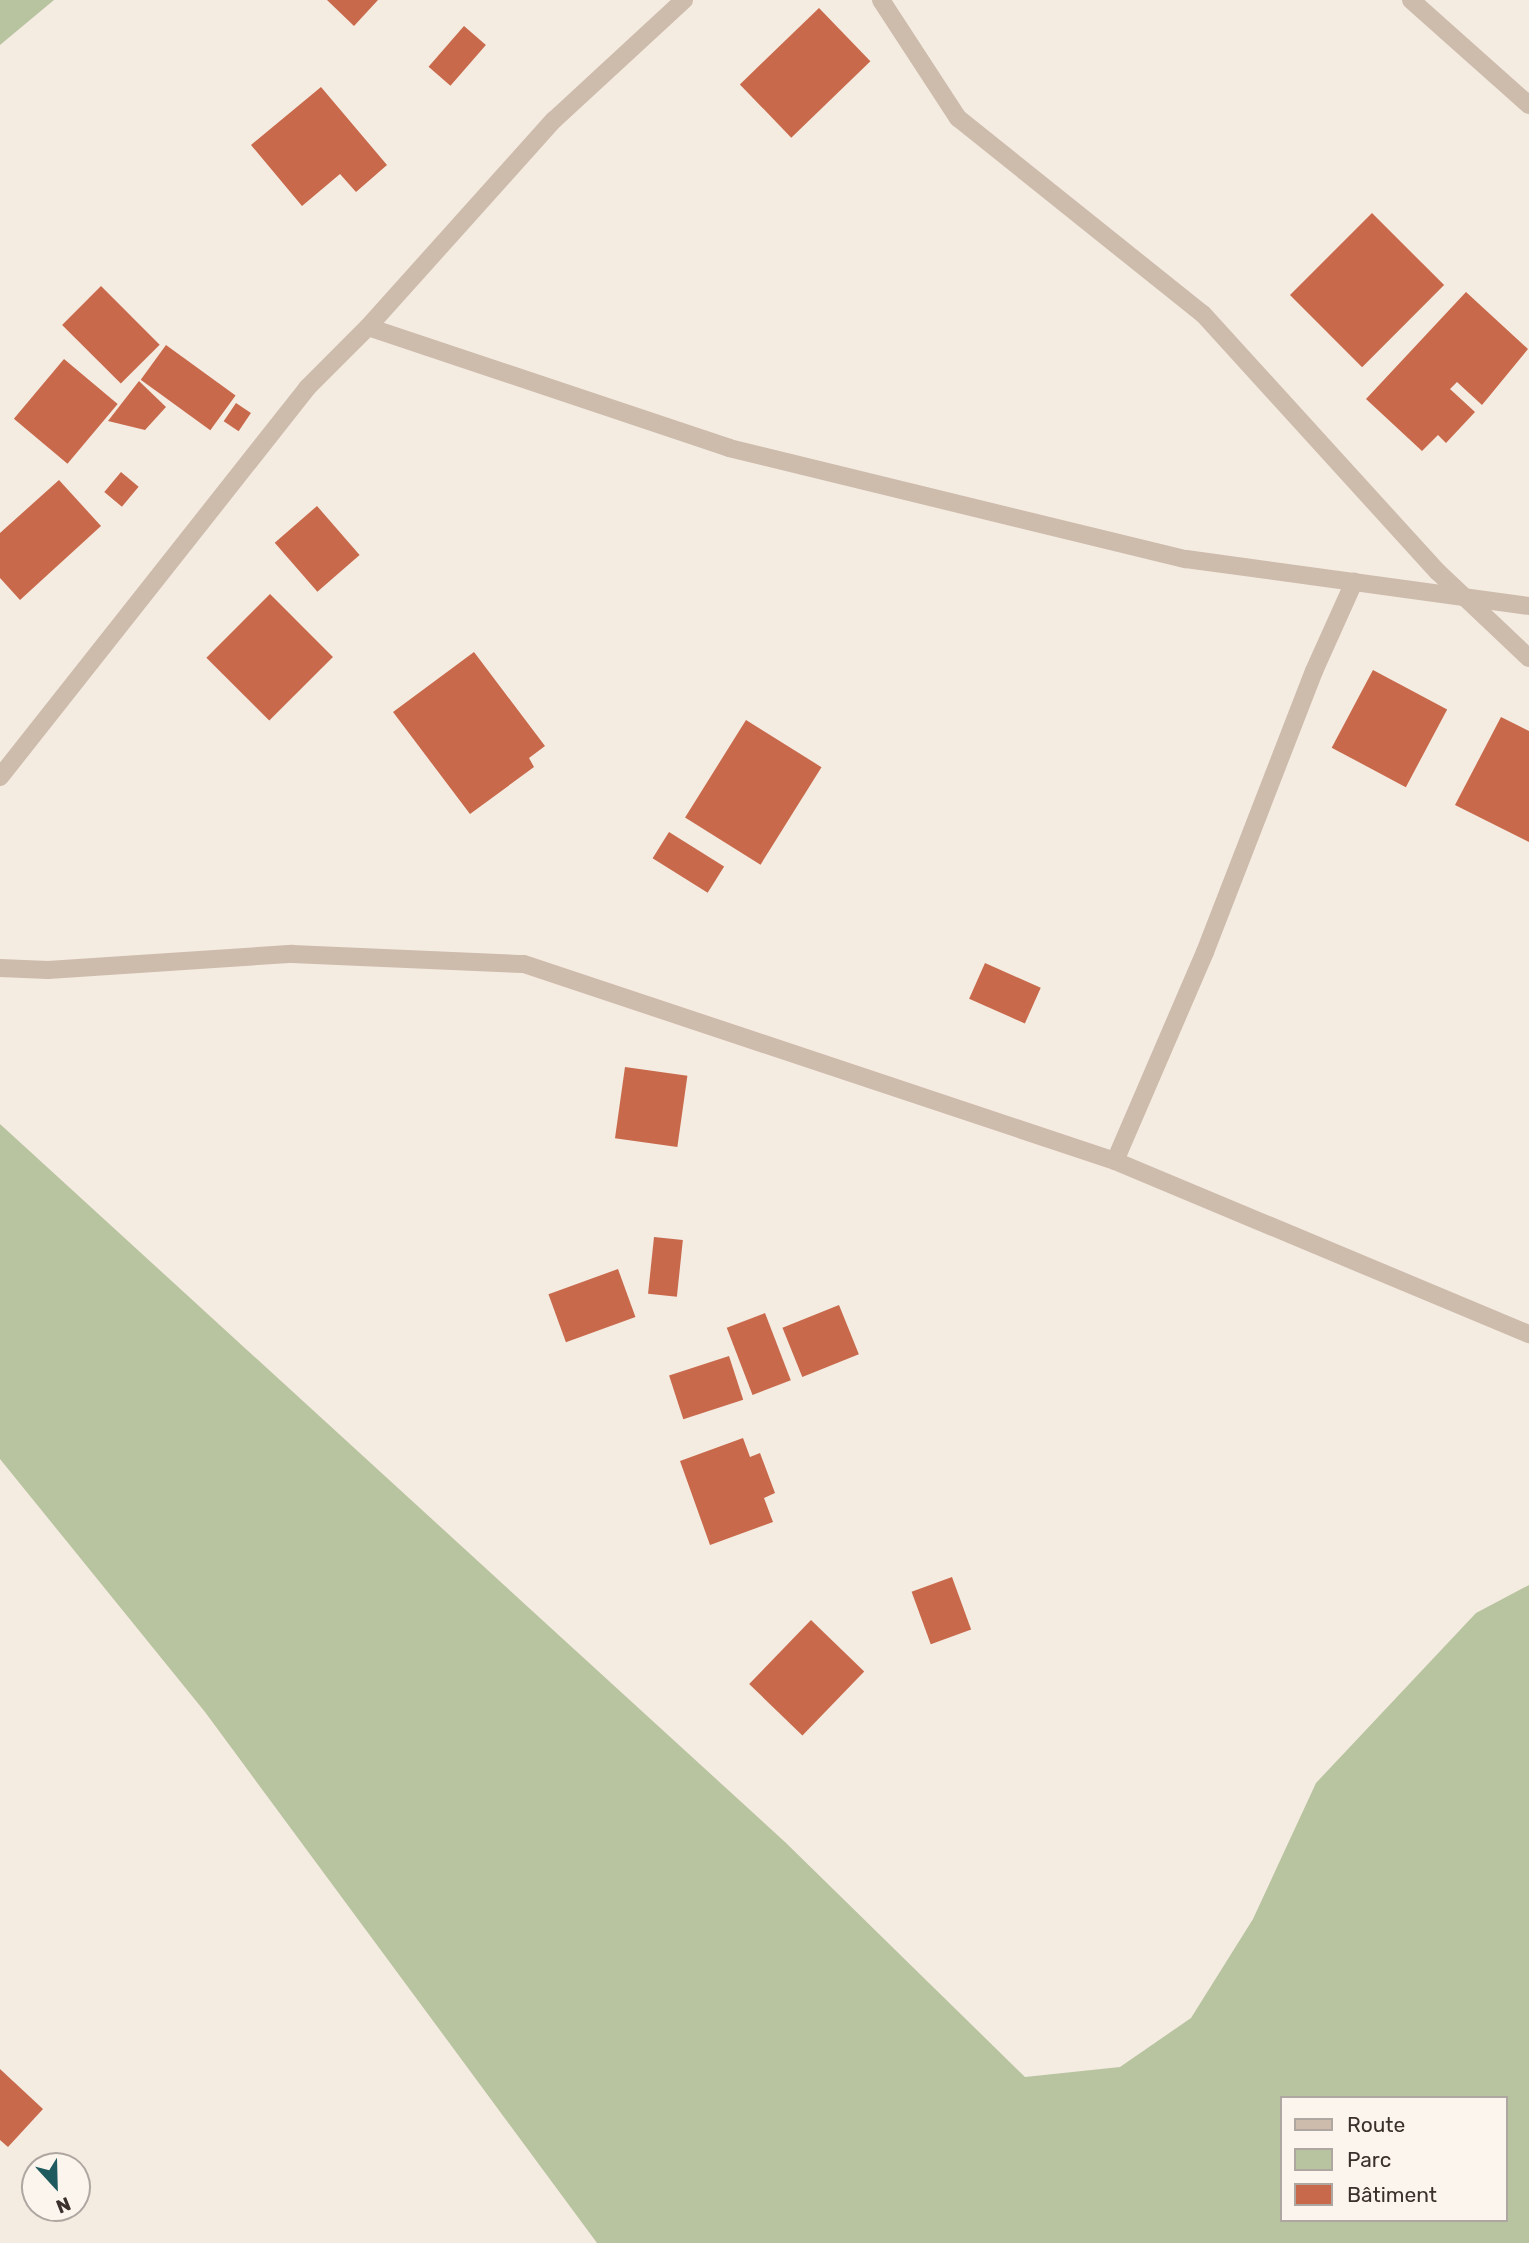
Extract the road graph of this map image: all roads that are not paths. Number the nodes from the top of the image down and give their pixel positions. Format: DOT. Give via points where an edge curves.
graph roads {
  1 [pos="684,0"];
  2 [pos="881,0"];
  3 [pos="1411,0"];
  4 [pos="1529,105"];
  5 [pos="368,327"];
  6 [pos="1354,582"];
  7 [pos="1466,598"];
  8 [pos="1529,606"];
  9 [pos="1529,658"];
  10 [pos="0,777"];
  11 [pos="0,968"];
  12 [pos="1115,1161"];
  13 [pos="1529,1334"];
  1 -- 5 [label="street" via="554,120"];
  2 -- 7 [label="street" via="958,118 1203,314"];
  3 -- 4 [label="street"];
  5 -- 6 [label="street" via="729,448 1185,559"];
  5 -- 10 [label="street" via="307,388"];
  6 -- 7 [label="street"];
  6 -- 12 [label="street"];
  7 -- 8 [label="street"];
  7 -- 9 [label="street"];
  11 -- 12 [label="street" via="48,970 292,954 524,964"];
  12 -- 13 [label="street"];
}
